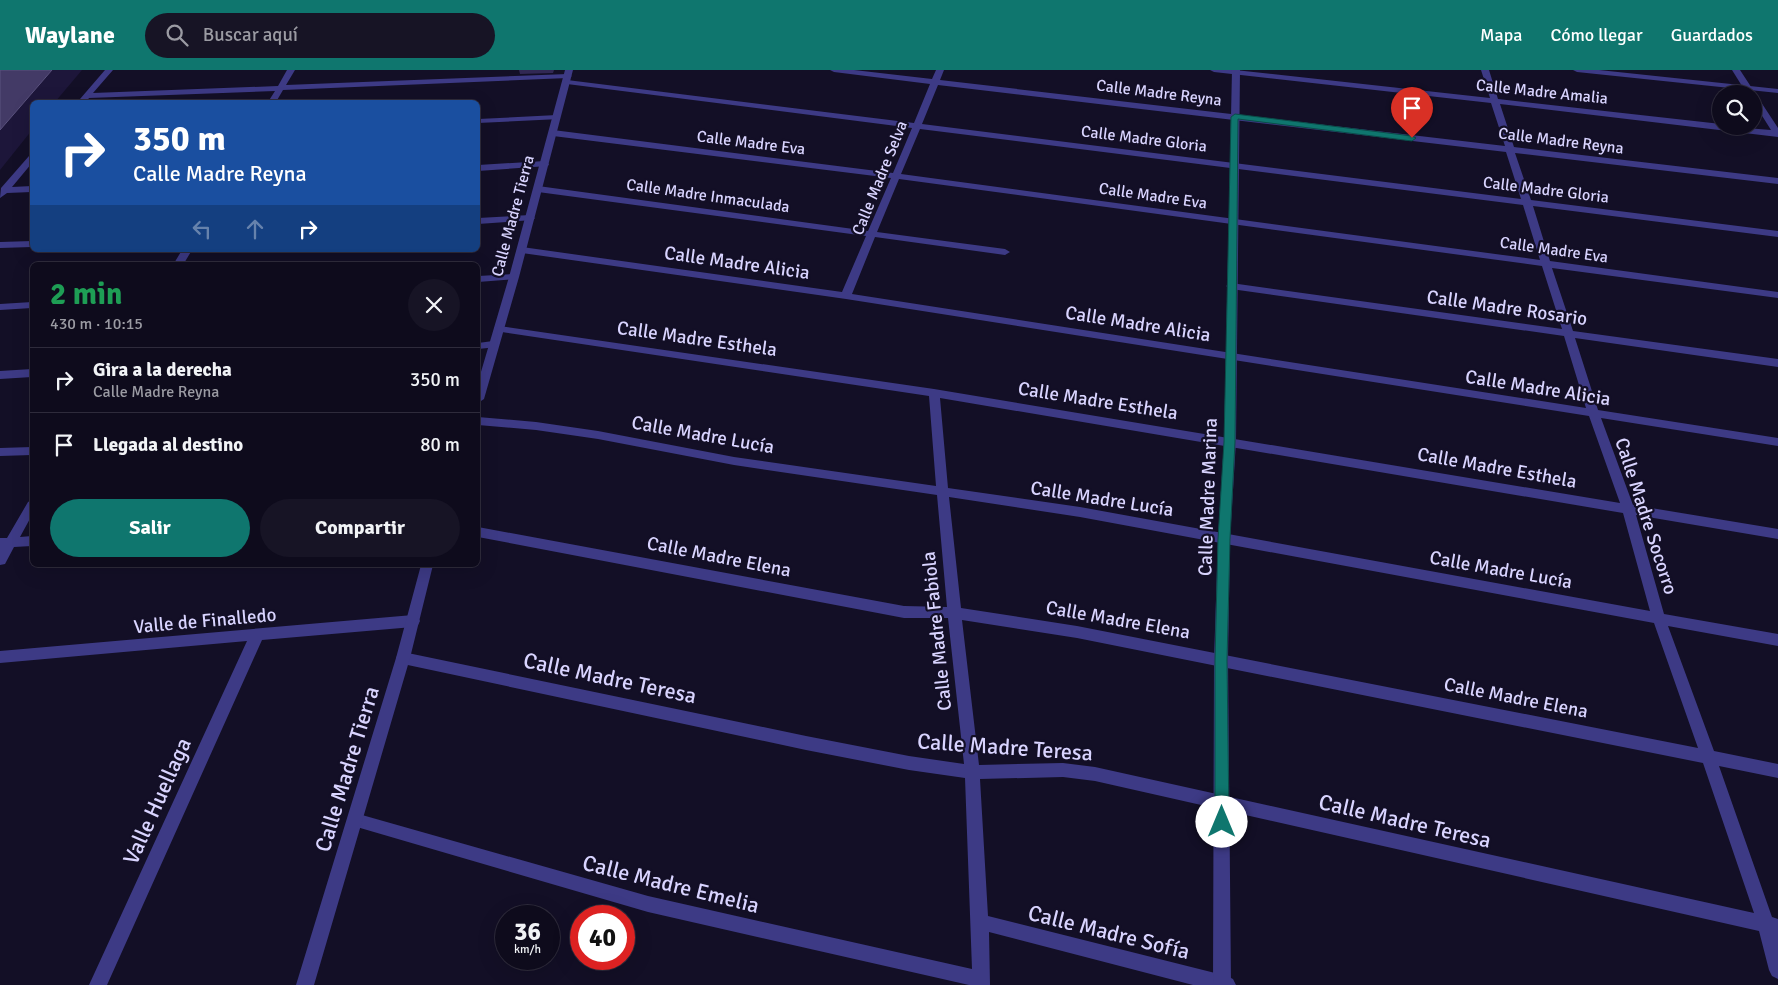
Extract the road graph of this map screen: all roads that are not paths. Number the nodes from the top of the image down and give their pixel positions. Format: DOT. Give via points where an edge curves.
graph roads {
  1 [pos="109,70"];
  2 [pos="291,70"];
  3 [pos="834,70"];
  4 [pos="940,70"];
  5 [pos="1214,70"];
  6 [pos="1485,70"];
  7 [pos="1577,70"];
  8 [pos="1643,70"];
  9 [pos="1736,70"];
  10 [pos="1236,71"];
  11 [pos="568,76"];
  12 [pos="1743,80"];
  13 [pos="935,82"];
  14 [pos="1778,84"];
  15 [pos="1746,85"];
  16 [pos="1712,86"];
  17 [pos="280,89"];
  18 [pos="1762,91"];
  19 [pos="1778,91"];
  20 [pos="83,99"];
  21 [pos="273,100"];
  22 [pos="1495,102"];
  23 [pos="1762,110"];
  24 [pos="557,117"];
  25 [pos="1235,117"];
  26 [pos="480,121"];
  27 [pos="917,126"];
  28 [pos="553,133"];
  29 [pos="1778,134"];
  30 [pos="1511,150"];
  31 [pos="30,160"];
  32 [pos="545,164"];
  33 [pos="1233,166"];
  34 [pos="480,168"];
  35 [pos="896,176"];
  36 [pos="1778,181"];
  37 [pos="30,189"];
  38 [pos="538,189"];
  39 [pos="2,192"];
  40 [pos="1527,202"];
  41 [pos="530,218"];
  42 [pos="480,220"];
  43 [pos="1232,222"];
  44 [pos="874,233"];
  45 [pos="1778,234"];
  46 [pos="30,244"];
  47 [pos="0,245"];
  48 [pos="522,250"];
  49 [pos="1005,252"];
  50 [pos="1546,264"];
  51 [pos="514,277"];
  52 [pos="480,279"];
  53 [pos="1231,286"];
  54 [pos="1778,295"];
  55 [pos="846,296"];
  56 [pos="30,305"];
  57 [pos="0,307"];
  58 [pos="499,329"];
  59 [pos="1568,334"];
  60 [pos="493,345"];
  61 [pos="480,346"];
  62 [pos="1230,357"];
  63 [pos="1778,363"];
  64 [pos="30,372"];
  65 [pos="0,375"];
  66 [pos="480,392"];
  67 [pos="934,393"];
  68 [pos="1594,415"];
  69 [pos="480,421"];
  70 [pos="1230,442"];
  71 [pos="1778,442"];
  72 [pos="30,451"];
  73 [pos="0,452"];
  74 [pos="942,494"];
  75 [pos="30,508"];
  76 [pos="1628,510"];
  77 [pos="480,532"];
  78 [pos="1778,534"];
  79 [pos="1224,539"];
  80 [pos="30,541"];
  81 [pos="5,542"];
  82 [pos="0,560"];
  83 [pos="426,567"];
  84 [pos="955,613"];
  85 [pos="1659,618"];
  86 [pos="413,621"];
  87 [pos="257,636"];
  88 [pos="1778,640"];
  89 [pos="0,657"];
  90 [pos="403,658"];
  91 [pos="1221,660"];
  92 [pos="1710,758"];
  93 [pos="1778,771"];
  94 [pos="972,772"];
  95 [pos="1222,804"];
  96 [pos="355,820"];
  97 [pos="980,922"];
  98 [pos="1772,926"];
  99 [pos="1778,970"];
  100 [pos="980,982"];
  101 [pos="98,985"];
  102 [pos="305,985"];
  103 [pos="1224,985"];
  1 -- 20 [label="street"];
  2 -- 17 [label="street"];
  3 -- 13 [label="street, Calle Madre Reyna"];
  4 -- 13 [label="street, Calle Madre Selva"];
  5 -- 10 [label="street, Calle Madre Amalia"];
  6 -- 22 [label="street, Calle Madre Socorro"];
  7 -- 16 [label="street"];
  8 -- 12 [label="street"];
  9 -- 12 [label="street"];
  10 -- 22 [label="street, Calle Madre Amalia"];
  10 -- 25 [label="street, Calle Madre Marina"];
  11 -- 17 [label="street, Calle Madre Gloria"];
  11 -- 24 [label="street, Calle Madre Tierra"];
  11 -- 27 [label="street, Calle Madre Gloria"];
  12 -- 14 [label="street"];
  12 -- 15 [label="street"];
  13 -- 25 [label="street, Calle Madre Reyna"];
  13 -- 27 [label="street, Calle Madre Selva"];
  17 -- 20 [label="street, Calle Madre Gloria"];
  17 -- 21 [label="street"];
  18 -- 19 [label="street"];
  22 -- 29 [label="street, Calle Madre Amalia"];
  22 -- 30 [label="street, Calle Madre Socorro"];
  23 -- 29 [label="street"];
  24 -- 26 [label="street"];
  24 -- 28 [label="street, Calle Madre Tierra"];
  25 -- 30 [label="street, Calle Madre Reyna"];
  25 -- 33 [label="street, Calle Madre Marina"];
  27 -- 33 [label="street, Calle Madre Gloria"];
  27 -- 35 [label="street, Calle Madre Selva"];
  28 -- 32 [label="street, Calle Madre Tierra"];
  28 -- 35 [label="street, Calle Madre Eva"];
  30 -- 36 [label="street, Calle Madre Reyna"];
  30 -- 40 [label="street, Calle Madre Socorro"];
  31 -- 39 [label="street"];
  32 -- 34 [label="street"];
  32 -- 38 [label="street, Calle Madre Tierra"];
  33 -- 40 [label="street, Calle Madre Gloria"];
  33 -- 43 [label="street, Calle Madre Marina"];
  35 -- 43 [label="street, Calle Madre Eva"];
  35 -- 44 [label="street, Calle Madre Selva"];
  37 -- 39 [label="street"];
  38 -- 41 [label="street, Calle Madre Tierra"];
  38 -- 44 [label="street, Calle Madre Inmaculada"];
  40 -- 45 [label="street, Calle Madre Gloria"];
  40 -- 50 [label="street, Calle Madre Socorro"];
  41 -- 42 [label="street"];
  41 -- 48 [label="street, Calle Madre Tierra"];
  43 -- 50 [label="street, Calle Madre Eva"];
  43 -- 53 [label="street, Calle Madre Marina"];
  44 -- 49 [label="street, Calle Madre Inmaculada"];
  44 -- 55 [label="street, Calle Madre Selva"];
  46 -- 47 [label="street"];
  48 -- 51 [label="street, Calle Madre Tierra"];
  48 -- 55 [label="street, Calle Madre Alicia"];
  50 -- 54 [label="street, Calle Madre Eva"];
  50 -- 59 [label="street, Calle Madre Socorro"];
  51 -- 52 [label="street"];
  51 -- 58 [label="street, Calle Madre Tierra"];
  53 -- 59 [label="street, Calle Madre Rosario"];
  53 -- 62 [label="street, Calle Madre Marina"];
  55 -- 62 [label="street, Calle Madre Alicia"];
  56 -- 57 [label="street"];
  58 -- 60 [label="street, Calle Madre Tierra"];
  58 -- 67 [label="street, Calle Madre Esthela"];
  59 -- 63 [label="street, Calle Madre Rosario"];
  59 -- 68 [label="street, Calle Madre Socorro"];
  60 -- 61 [label="street"];
  60 -- 66 [label="street, Calle Madre Tierra"];
  62 -- 68 [label="street, Calle Madre Alicia"];
  62 -- 70 [label="street, Calle Madre Marina"];
  64 -- 65 [label="street"];
  67 -- 70 [label="street, Calle Madre Esthela"];
  67 -- 74 [label="street, Calle Madre Fabiola"];
  68 -- 71 [label="street, Calle Madre Alicia"];
  68 -- 76 [label="street, Calle Madre Socorro"];
  69 -- 74 [label="street, Calle Madre Lucía" via="580,432 734,461"];
  70 -- 76 [label="street, Calle Madre Esthela"];
  70 -- 79 [label="street, Calle Madre Marina"];
  72 -- 73 [label="street"];
  74 -- 79 [label="street, Calle Madre Lucía" via="1080,512"];
  74 -- 84 [label="street, Calle Madre Fabiola"];
  75 -- 81 [label="street"];
  76 -- 78 [label="street, Calle Madre Esthela"];
  76 -- 85 [label="street, Calle Madre Socorro"];
  77 -- 84 [label="street, Calle Madre Elena" via="904,612"];
  79 -- 85 [label="street, Calle Madre Lucía"];
  79 -- 91 [label="street, Calle Madre Marina"];
  80 -- 81 [label="street"];
  81 -- 82 [label="street"];
  83 -- 86 [label="street, Calle Madre Tierra"];
  84 -- 91 [label="street, Calle Madre Elena" via="1067,630"];
  84 -- 94 [label="street, Calle Madre Fabiola"];
  85 -- 88 [label="street, Calle Madre Lucía"];
  85 -- 92 [label="street, Calle Madre Socorro"];
  86 -- 87 [label="street, Valle de Finalledo"];
  86 -- 90 [label="street, Calle Madre Tierra"];
  87 -- 89 [label="street, Valle de Finalledo"];
  87 -- 101 [label="street, Valle Huellaga"];
  90 -- 94 [label="street, Calle Madre Teresa" via="806,744"];
  90 -- 96 [label="street, Calle Madre Tierra"];
  91 -- 92 [label="street, Calle Madre Elena"];
  91 -- 95 [label="street, Calle Madre Marina"];
  92 -- 93 [label="street, Calle Madre Elena"];
  92 -- 98 [label="street, Calle Madre Socorro"];
  94 -- 95 [label="street, Calle Madre Teresa" via="1063,770 1095,774"];
  94 -- 97 [label="street, Calle Madre Fabiola"];
  95 -- 98 [label="street, Calle Madre Teresa"];
  95 -- 103 [label="street, Calle Madre Marina"];
  96 -- 100 [label="street, Calle Madre Emelia" via="648,904"];
  96 -- 102 [label="street, Calle Madre Tierra"];
  97 -- 100 [label="street, Calle Madre Fabiola"];
  97 -- 103 [label="street, Calle Madre Sofía"];
  98 -- 99 [label="street, Calle Madre Socorro"];
}
